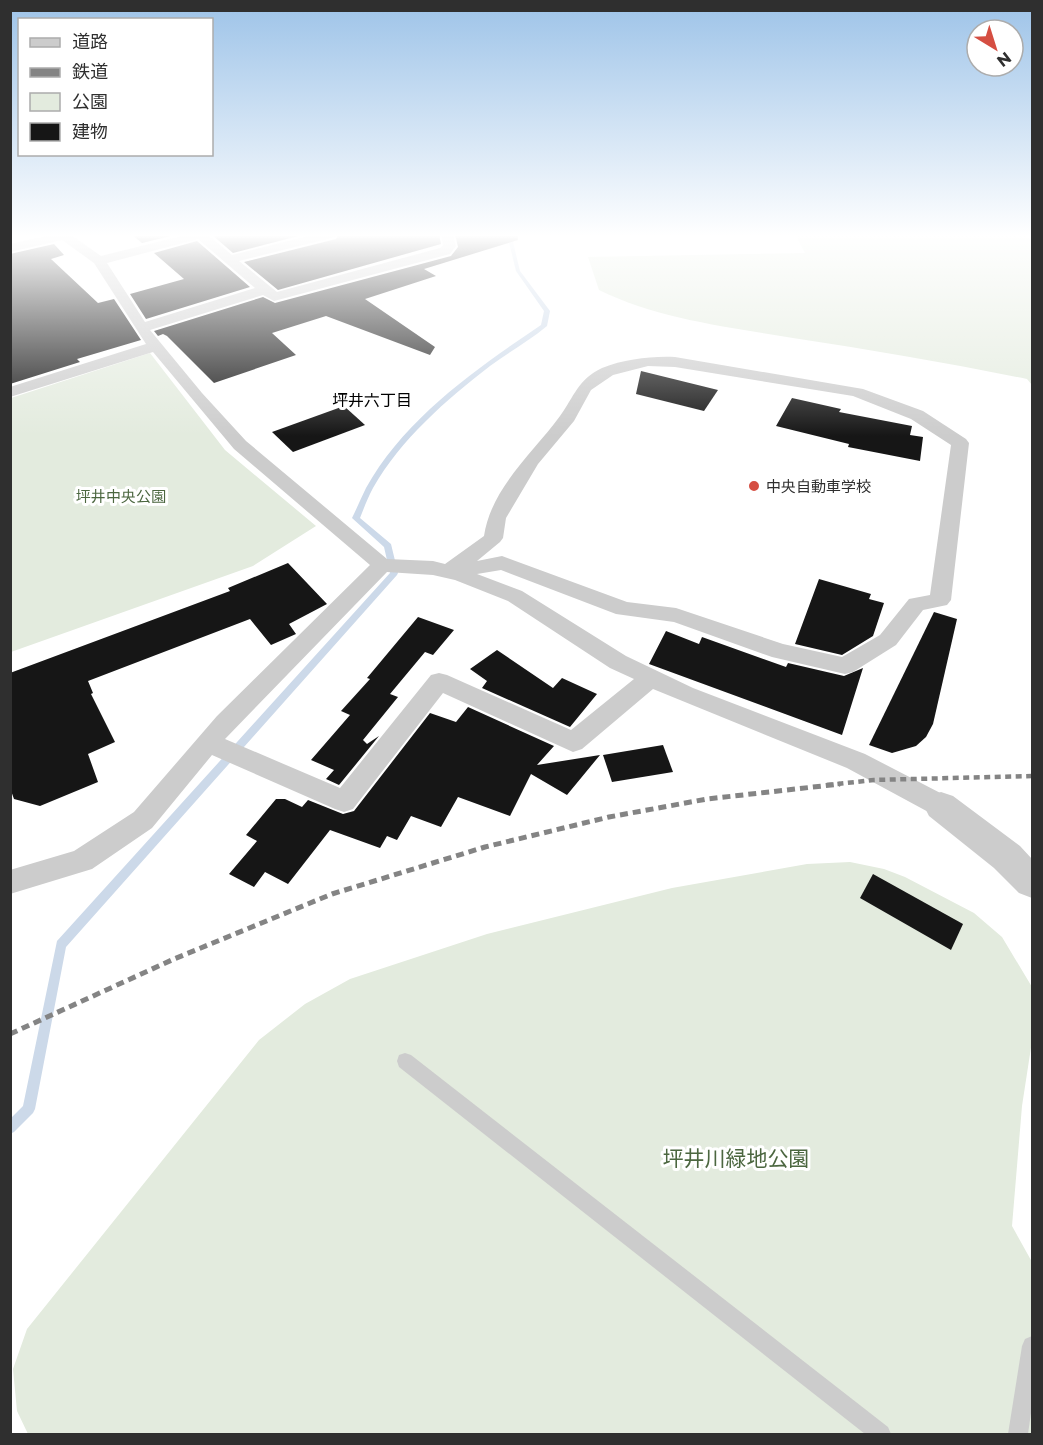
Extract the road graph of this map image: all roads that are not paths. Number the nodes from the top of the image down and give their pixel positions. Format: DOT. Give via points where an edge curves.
graph roads {
  1 [pos="124,301"];
  2 [pos="227,301"];
  3 [pos="141,328"];
  4 [pos="157,346"];
  5 [pos="10,392"];
  6 [pos="382,566"];
  7 [pos="441,570"];
  8 [pos="651,678"];
  9 [pos="218,746"];
  10 [pos="941,806"];
  11 [pos="10,882"];
  12 [pos="1032,882"];
  13 [pos="405,1061"];
  14 [pos="1032,1346"];
  15 [pos="881,1434"];
  16 [pos="1018,1434"];
  1 -- 3 [label="street"];
  2 -- 3 [label="street"];
  3 -- 4 [label="street"];
  4 -- 5 [label="street"];
  4 -- 6 [label="street" via="240,446"];
  6 -- 7 [label="street"];
  6 -- 9 [label="street" via="225,723"];
  7 -- 7 [label="street" via="502,564 624,609 676,615 780,651 845,666 888,640 916,604 940,600 960,443 917,415 857,392 648,361 607,372 585,387 568,417 530,462 496,518 493,538"];
  7 -- 8 [label="street" via="515,596 618,662"];
  8 -- 9 [label="street" via="573,742 439,681 344,801"];
  8 -- 10 [label="street" via="856,761"];
  9 -- 11 [label="street" via="143,820 82,861"];
  10 -- 12 [label="street" via="1007,857"];
  13 -- 15 [label="lane"];
  14 -- 16 [label="lane"];
}
